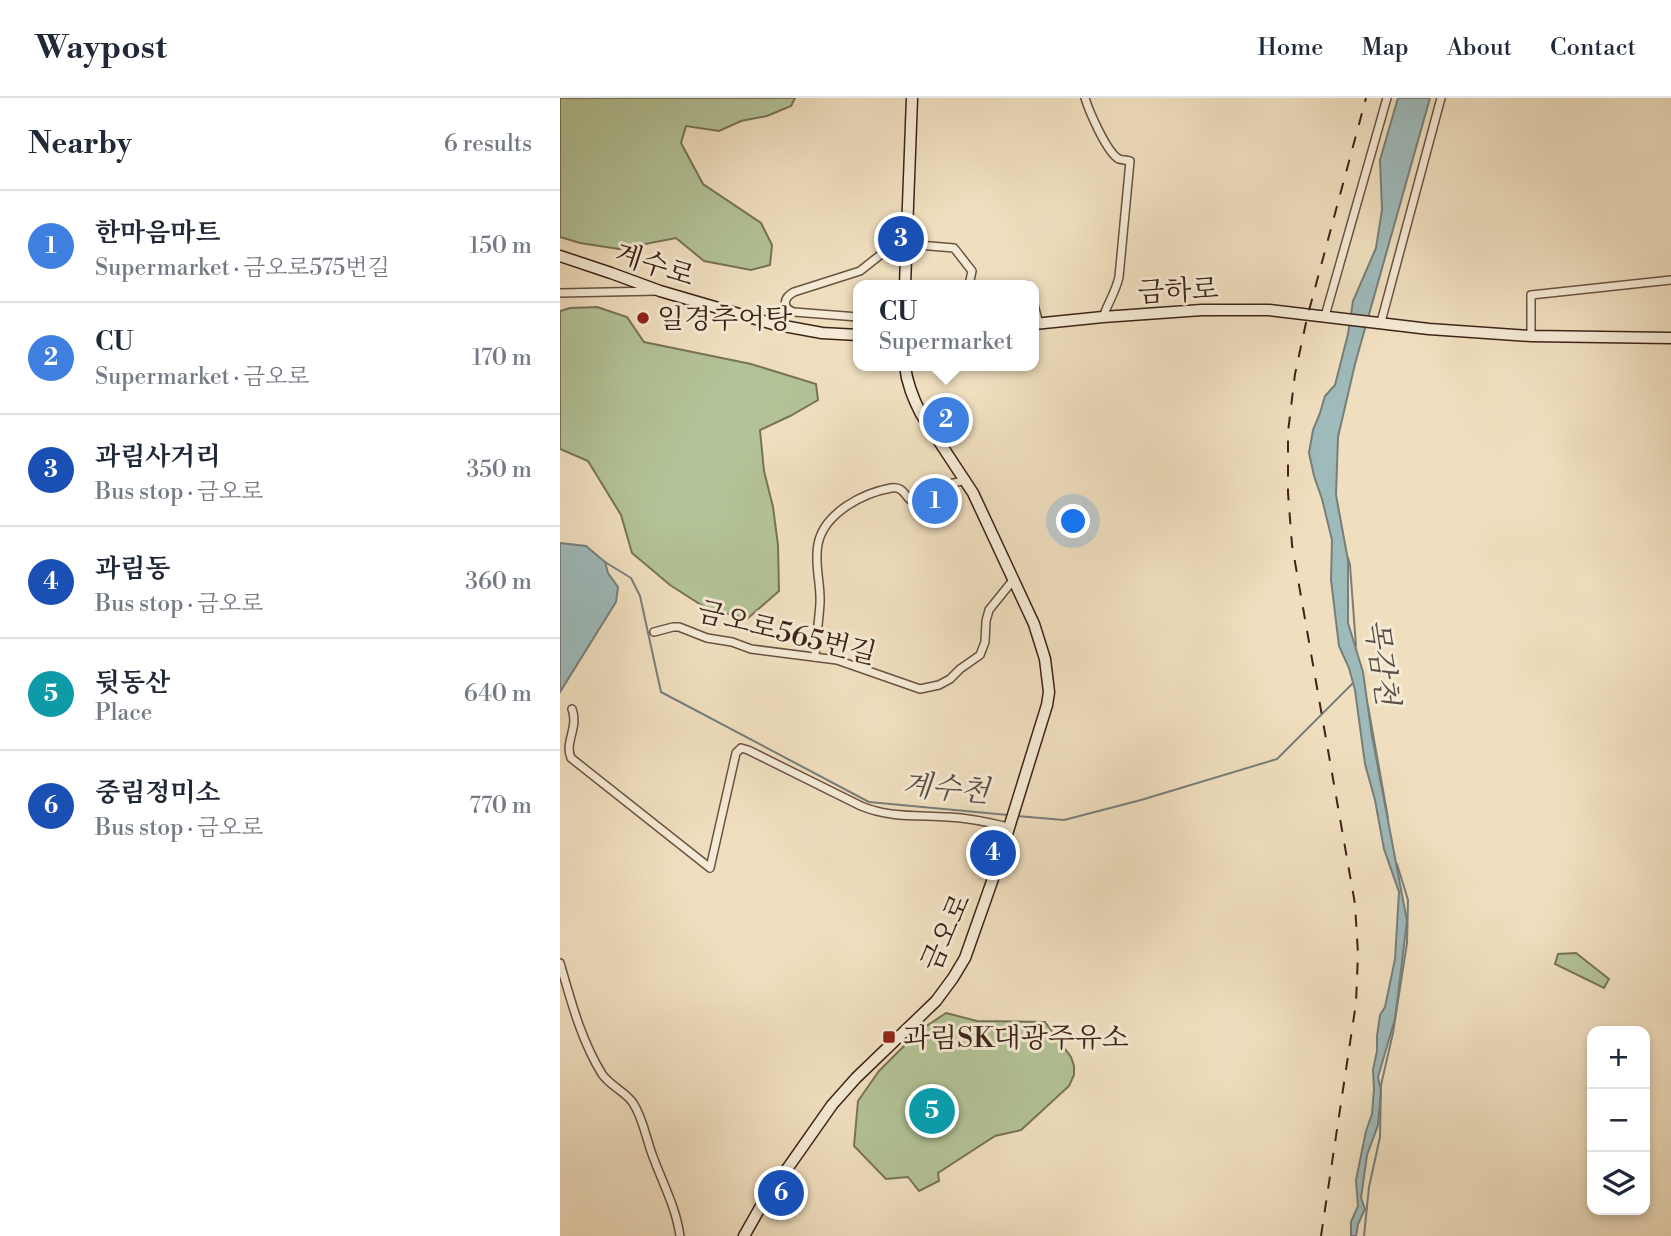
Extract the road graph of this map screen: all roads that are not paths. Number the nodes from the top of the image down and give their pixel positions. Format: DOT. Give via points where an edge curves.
graph roads {
  1 [pos="912,98"];
  2 [pos="1085,98"];
  3 [pos="1387,98"];
  4 [pos="1441,98"];
  5 [pos="906,244"];
  6 [pos="560,256"];
  7 [pos="905,280"];
  8 [pos="970,280"];
  9 [pos="1671,280"];
  10 [pos="660,291"];
  11 [pos="560,293"];
  12 [pos="1325,316"];
  13 [pos="853,317"];
  14 [pos="1103,317"];
  15 [pos="1381,322"];
  16 [pos="1039,324"];
  17 [pos="853,335"];
  18 [pos="1531,336"];
  19 [pos="1671,338"];
  20 [pos="906,371"];
  21 [pos="966,481"];
  22 [pos="1014,579"];
  23 [pos="654,632"];
  24 [pos="815,657"];
  25 [pos="572,709"];
  26 [pos="1009,825"];
  27 [pos="560,963"];
  28 [pos="680,1236"];
  29 [pos="744,1236"];
  1 -- 5 [label="main road"];
  2 -- 14 [label="street" via="1112,153 1130,161 1119,277"];
  3 -- 12 [label="street"];
  4 -- 15 [label="street"];
  5 -- 7 [label="main road"];
  5 -- 8 [label="street" via="954,248 972,271"];
  5 -- 13 [label="street" via="884,252 860,271 794,292 785,301 789,311"];
  6 -- 10 [label="main road, 계수로"];
  9 -- 18 [label="street" via="1531,295"];
  10 -- 11 [label="street"];
  10 -- 17 [label="main road, 계수로" via="789,327"];
  12 -- 14 [label="main road, 금하로" via="1202,310"];
  12 -- 15 [label="main road, 금하로"];
  14 -- 16 [label="main road, 금하로"];
  15 -- 18 [label="main road"];
  18 -- 19 [label="main road"];
  20 -- 21 [label="main road, 금오로" via="918,407"];
  21 -- 22 [label="main road, 금오로"];
  21 -- 24 [label="street" via="944,485 914,502 898,488 883,490 853,502 831,519 818,544 820,602"];
  22 -- 24 [label="street, 금오로565번길" via="989,610 980,654 939,685 920,689 849,663"];
  22 -- 26 [label="main road, 금오로" via="1041,643 1049,692"];
  23 -- 24 [label="street, 금오로565번길" via="679,627 751,649"];
  25 -- 26 [label="street" via="571,758 710,868 736,752 741,748 876,812"];
  26 -- 29 [label="main road, 금오로" via="970,946 953,978 926,1012 832,1105"];
  27 -- 28 [label="street" via="579,1028 603,1075 632,1101 639,1115"];
}
